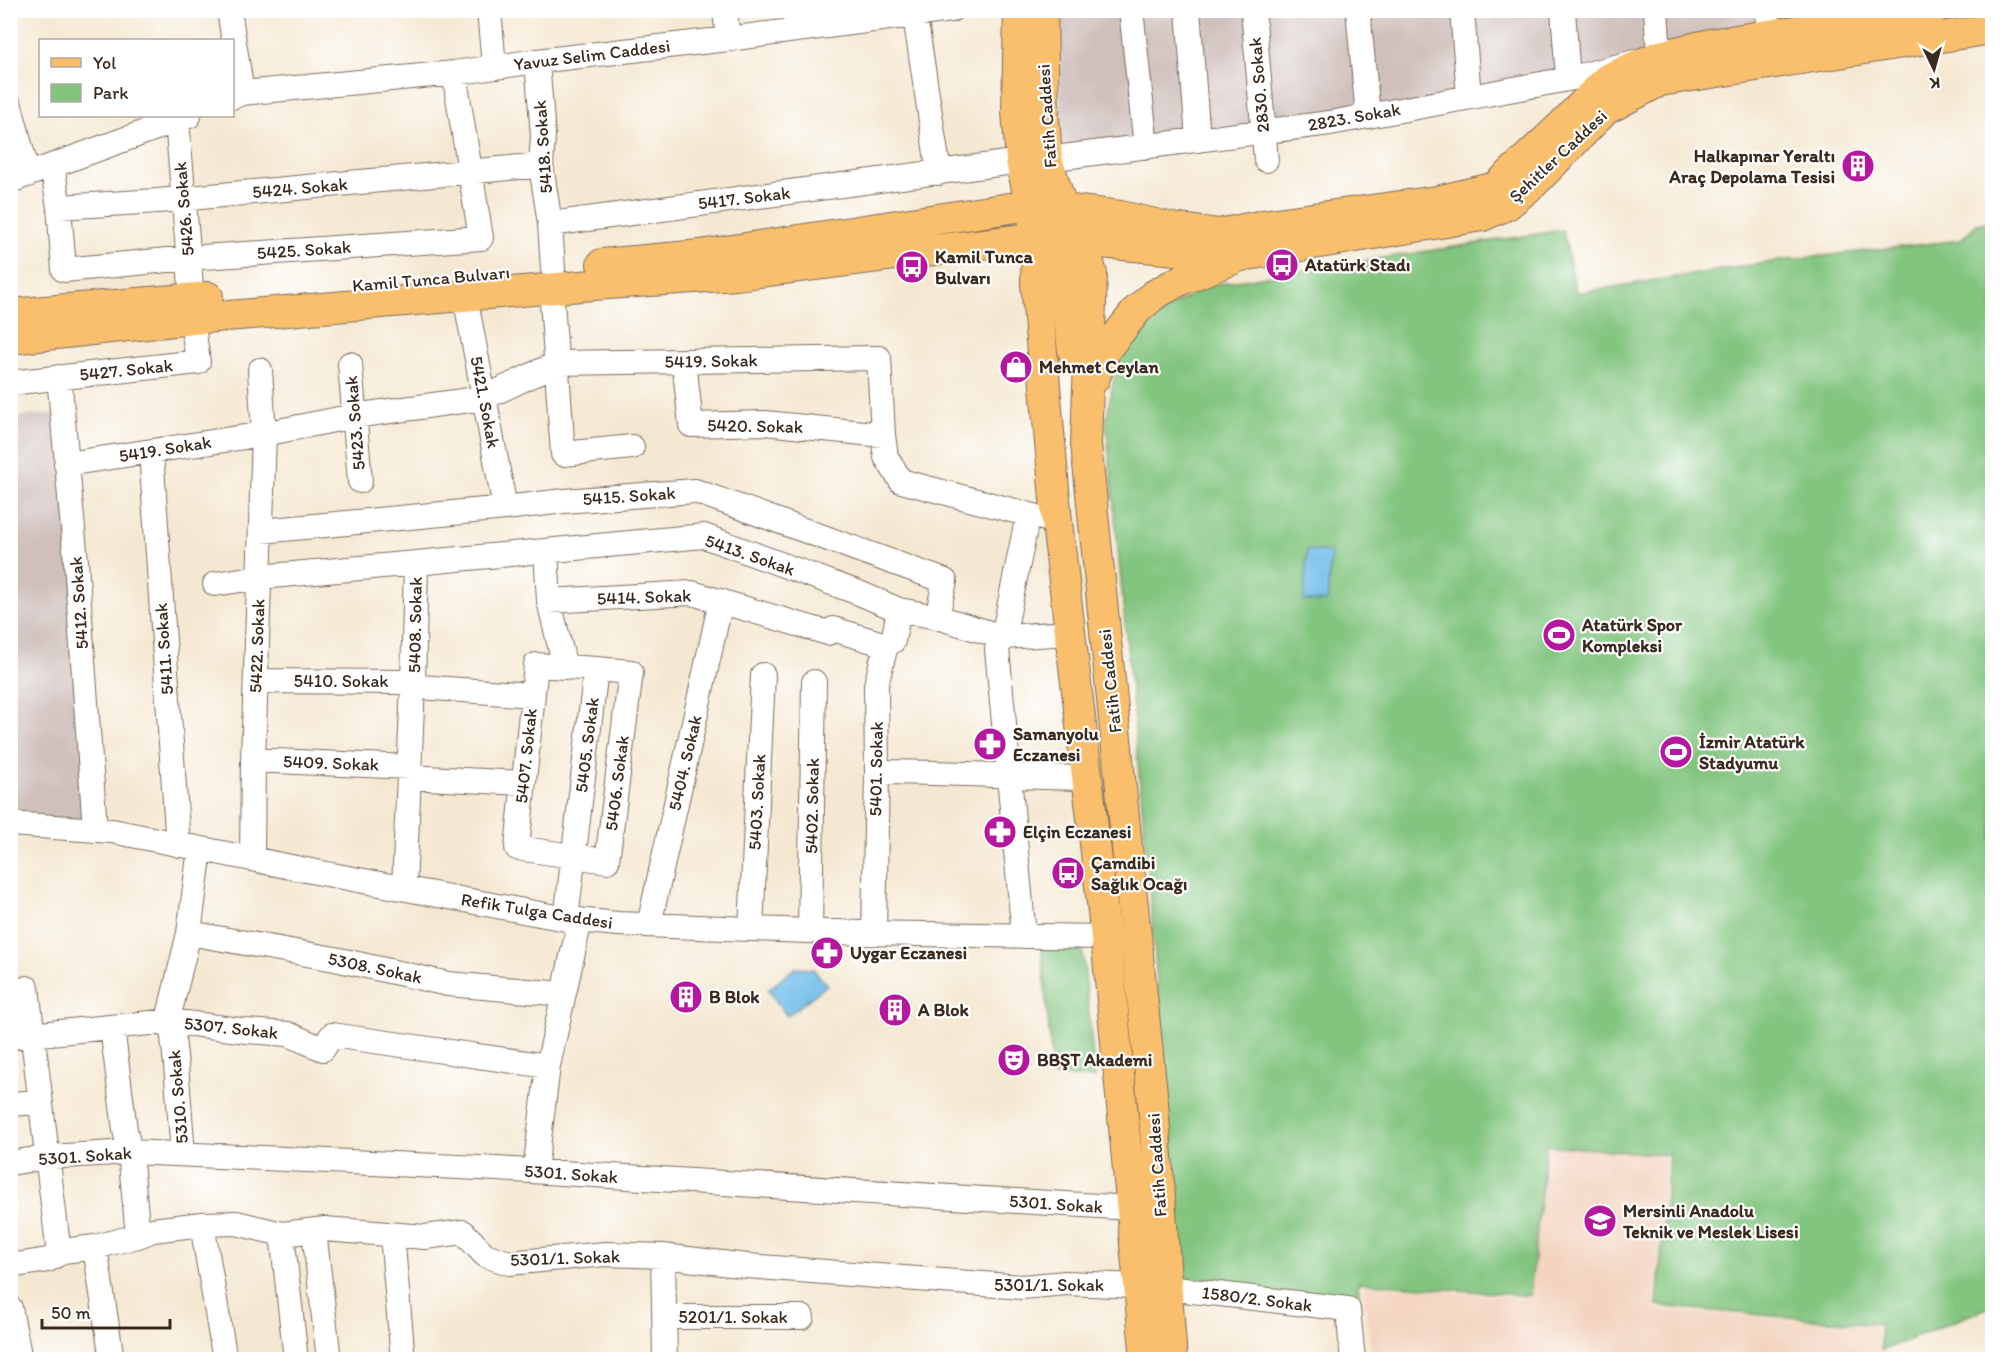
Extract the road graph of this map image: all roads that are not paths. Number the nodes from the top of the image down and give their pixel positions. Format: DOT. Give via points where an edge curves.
graph roads {
  1 [pos="229,10"];
  2 [pos="489,10"];
  3 [pos="725,10"];
  4 [pos="951,10"];
  5 [pos="1019,10"];
  6 [pos="1042,10"];
  7 [pos="1131,10"];
  8 [pos="1188,10"];
  9 [pos="1253,10"];
  10 [pos="1358,10"];
  11 [pos="1462,10"];
  12 [pos="1563,10"];
  13 [pos="1656,10"];
  14 [pos="1933,10"];
  15 [pos="1870,15"];
  16 [pos="915,16"];
  17 [pos="1768,23"];
  18 [pos="1992,29"];
  19 [pos="232,39"];
  20 [pos="728,39"];
  21 [pos="1659,56"];
  22 [pos="537,61"];
  23 [pos="234,63"];
  24 [pos="494,66"];
  25 [pos="454,73"];
  26 [pos="1568,79"];
  27 [pos="237,95"];
  28 [pos="1469,97"];
  29 [pos="10,106"];
  30 [pos="1368,116"];
  31 [pos="183,118"];
  32 [pos="1263,131"];
  33 [pos="1198,140"];
  34 [pos="1146,147"];
  35 [pos="1034,160"];
  36 [pos="1266,160"];
  37 [pos="540,165"];
  38 [pos="52,166"];
  39 [pos="471,172"];
  40 [pos="939,173"];
  41 [pos="19,178"];
  42 [pos="183,198"];
  43 [pos="59,207"];
  44 [pos="550,224"];
  45 [pos="1046,224"];
  46 [pos="1083,242"];
  47 [pos="1241,256"];
  48 [pos="188,258"];
  49 [pos="552,279"];
  50 [pos="465,296"];
  51 [pos="192,308"];
  52 [pos="10,314"];
  53 [pos="10,339"];
  54 [pos="684,361"];
  55 [pos="557,363"];
  56 [pos="350,364"];
  57 [pos="260,369"];
  58 [pos="59,377"];
  59 [pos="10,383"];
  60 [pos="484,398"];
  61 [pos="354,416"];
  62 [pos="264,434"];
  63 [pos="883,435"];
  64 [pos="1086,444"];
  65 [pos="632,447"];
  66 [pos="151,452"];
  67 [pos="66,464"];
  68 [pos="360,482"];
  69 [pos="505,508"];
  70 [pos="1028,515"];
  71 [pos="1057,522"];
  72 [pos="262,531"];
  73 [pos="546,552"];
  74 [pos="416,563"];
  75 [pos="260,577"];
  76 [pos="215,585"];
  77 [pos="549,601"];
  78 [pos="721,601"];
  79 [pos="900,610"];
  80 [pos="937,616"];
  81 [pos="1071,633"];
  82 [pos="1003,637"];
  83 [pos="886,645"];
  84 [pos="565,667"];
  85 [pos="596,669"];
  86 [pos="763,675"];
  87 [pos="256,681"];
  88 [pos="814,682"];
  89 [pos="413,684"];
  90 [pos="532,694"];
  91 [pos="253,760"];
  92 [pos="410,772"];
  93 [pos="877,772"];
  94 [pos="1009,777"];
  95 [pos="1087,778"];
  96 [pos="523,783"];
  97 [pos="10,824"];
  98 [pos="95,829"];
  99 [pos="189,847"];
  100 [pos="573,856"];
  101 [pos="252,859"];
  102 [pos="404,888"];
  103 [pos="573,920"];
  104 [pos="649,925"];
  105 [pos="751,929"];
  106 [pos="810,931"];
  107 [pos="189,933"];
  108 [pos="874,933"];
  109 [pos="1024,936"];
  110 [pos="1106,937"];
  111 [pos="27,988"];
  112 [pos="563,994"];
  113 [pos="170,1022"];
  114 [pos="112,1027"];
  115 [pos="21,1035"];
  116 [pos="548,1066"];
  117 [pos="40,1102"];
  118 [pos="10,1104"];
  119 [pos="130,1152"];
  120 [pos="183,1154"];
  121 [pos="48,1157"];
  122 [pos="10,1163"];
  123 [pos="535,1171"];
  124 [pos="1131,1208"];
  125 [pos="202,1224"];
  126 [pos="314,1231"];
  127 [pos="282,1234"];
  128 [pos="392,1235"];
  129 [pos="138,1236"];
  130 [pos="95,1247"];
  131 [pos="59,1254"];
  132 [pos="663,1257"];
  133 [pos="10,1266"];
  134 [pos="1152,1287"];
  135 [pos="10,1308"];
  136 [pos="664,1317"];
  137 [pos="802,1317"];
  138 [pos="20,1359"];
  139 [pos="112,1359"];
  140 [pos="225,1359"];
  141 [pos="296,1359"];
  142 [pos="329,1359"];
  143 [pos="403,1359"];
  144 [pos="665,1359"];
  145 [pos="1146,1359"];
  146 [pos="1172,1359"];
  147 [pos="1353,1359"];
  1 -- 19 [label="street"];
  2 -- 24 [label="street"];
  3 -- 20 [label="street"];
  4 -- 16 [label="street, Yavuz Selim Caddesi"];
  5 -- 35 [label="main road" via="1017,111"];
  6 -- 35 [label="main road, Fatih Caddesi"];
  7 -- 34 [label="street"];
  8 -- 33 [label="street"];
  9 -- 32 [label="street, 2830. Sokak"];
  10 -- 30 [label="street"];
  11 -- 28 [label="street"];
  12 -- 26 [label="street"];
  13 -- 21 [label="street"];
  14 -- 15 [label="main road, Şehitler Caddesi"];
  15 -- 17 [label="main road, Şehitler Caddesi"];
  16 -- 20 [label="street, Yavuz Selim Caddesi"];
  16 -- 40 [label="street"];
  17 -- 21 [label="main road, Şehitler Caddesi" via="1710,44"];
  18 -- 47 [label="main road, Şehitler Caddesi" via="1660,81 1605,110 1534,183 1507,205 1482,216"];
  20 -- 22 [label="street, Yavuz Selim Caddesi"];
  21 -- 26 [label="street, 2823. Sokak"];
  21 -- 45 [label="main road, Şehitler Caddesi" via="1607,79 1496,187 1437,201 1219,234 1120,216"];
  22 -- 24 [label="street, Yavuz Selim Caddesi"];
  22 -- 37 [label="street, 5418. Sokak" via="543,136"];
  23 -- 27 [label="street"];
  24 -- 25 [label="street, Yavuz Selim Caddesi"];
  25 -- 27 [label="street, Yavuz Selim Caddesi"];
  25 -- 39 [label="street, 5425. Sokak"];
  26 -- 28 [label="street, 2823. Sokak"];
  28 -- 30 [label="street, 2823. Sokak"];
  29 -- 41 [label="street"];
  30 -- 32 [label="street, 2823. Sokak"];
  31 -- 38 [label="street"];
  31 -- 42 [label="street, 5426. Sokak"];
  32 -- 33 [label="street, 2823. Sokak"];
  32 -- 36 [label="street, 2830. Sokak"];
  33 -- 34 [label="street, 2823. Sokak"];
  34 -- 35 [label="street, 2823. Sokak"];
  35 -- 40 [label="street, 5417. Sokak"];
  35 -- 45 [label="main road"];
  37 -- 39 [label="street, 5424. Sokak"];
  37 -- 44 [label="street, 5418. Sokak"];
  38 -- 41 [label="street"];
  38 -- 43 [label="street, 5425. Sokak"];
  39 -- 42 [label="street, 5424. Sokak"];
  39 -- 48 [label="street, 5425. Sokak" via="481,238"];
  40 -- 44 [label="street, 5417. Sokak"];
  42 -- 43 [label="street, 5424. Sokak"];
  42 -- 48 [label="street, 5426. Sokak"];
  43 -- 48 [label="street, 5425. Sokak" via="64,270"];
  44 -- 49 [label="street, 5418. Sokak"];
  45 -- 46 [label="main road, Şehitler Caddesi"];
  45 -- 49 [label="main road, Kamil Tunca Bulvarı" via="700,255"];
  45 -- 64 [label="main road" via="1064,274 1074,375"];
  45 -- 71 [label="main road" via="1036,284"];
  46 -- 47 [label="main road, Şehitler Caddesi"];
  46 -- 64 [label="main road, Fatih Caddesi" via="1092,274"];
  47 -- 64 [label="main road" via="1180,280 1137,310 1106,349 1092,383"];
  48 -- 51 [label="street, 5426. Sokak"];
  49 -- 50 [label="main road, Kamil Tunca Bulvarı"];
  49 -- 51 [label="main road, Kamil Tunca Bulvarı"];
  49 -- 55 [label="street, 5418. Sokak"];
  50 -- 51 [label="main road, Kamil Tunca Bulvarı"];
  50 -- 60 [label="street, 5421. Sokak"];
  51 -- 52 [label="main road, Kamil Tunca Bulvarı"];
  51 -- 53 [label="main road, Kamil Tunca Bulvarı"];
  51 -- 58 [label="street, 5427. Sokak" via="198,362"];
  54 -- 55 [label="street, 5419. Sokak"];
  54 -- 63 [label="street, 5420. Sokak" via="691,425 765,423"];
  54 -- 63 [label="street, 5419. Sokak" via="879,358"];
  55 -- 60 [label="street, 5419. Sokak"];
  55 -- 65 [label="street, 5418. Sokak" via="563,454"];
  56 -- 61 [label="street, 5423. Sokak"];
  57 -- 62 [label="street"];
  58 -- 59 [label="street, 5427. Sokak"];
  58 -- 67 [label="street, 5412. Sokak"];
  60 -- 61 [label="street, 5419. Sokak"];
  60 -- 69 [label="street, 5421. Sokak"];
  61 -- 62 [label="street, 5419. Sokak"];
  61 -- 68 [label="street, 5423. Sokak"];
  62 -- 66 [label="street, 5419. Sokak"];
  62 -- 72 [label="street, 5422. Sokak"];
  63 -- 70 [label="street, 5419. Sokak" via="886,457 901,481"];
  64 -- 134 [label="main road, Fatih Caddesi" via="1153,1102"];
  66 -- 67 [label="street, 5419. Sokak"];
  66 -- 99 [label="street, 5411. Sokak"];
  67 -- 98 [label="street, 5412. Sokak"];
  69 -- 72 [label="street, 5415. Sokak"];
  69 -- 80 [label="street, 5415. Sokak" via="695,490 945,581"];
  70 -- 71 [label="street, 5419. Sokak"];
  70 -- 82 [label="street"];
  71 -- 81 [label="main road"];
  72 -- 75 [label="street, 5422. Sokak"];
  73 -- 74 [label="street, 5413. Sokak"];
  73 -- 77 [label="street"];
  73 -- 79 [label="street, 5413. Sokak" via="704,536"];
  74 -- 75 [label="street, 5408. Sokak"];
  74 -- 89 [label="street, 5408. Sokak"];
  75 -- 76 [label="street, 5408. Sokak"];
  75 -- 87 [label="street, 5422. Sokak"];
  77 -- 78 [label="street, 5414. Sokak" via="692,593"];
  77 -- 84 [label="street"];
  78 -- 83 [label="street, 5414. Sokak" via="828,633 833,629"];
  78 -- 104 [label="street, 5404. Sokak"];
  79 -- 80 [label="street, 5413. Sokak"];
  79 -- 83 [label="street, 5401. Sokak" via="893,641"];
  80 -- 82 [label="street, 5413. Sokak"];
  81 -- 82 [label="street"];
  81 -- 95 [label="main road"];
  82 -- 94 [label="street" via="997,649"];
  83 -- 93 [label="street, 5401. Sokak" via="876,685"];
  84 -- 85 [label="street, 5407. Sokak"];
  84 -- 90 [label="street, 5407. Sokak" via="536,665"];
  85 -- 100 [label="street, 5405. Sokak"];
  85 -- 100 [label="street, 5406. Sokak" via="631,672 608,861"];
  86 -- 105 [label="street, 5403. Sokak"];
  87 -- 89 [label="street, 5410. Sokak"];
  87 -- 91 [label="street, 5422. Sokak"];
  88 -- 106 [label="street, 5402. Sokak"];
  89 -- 90 [label="street, 5410. Sokak"];
  89 -- 92 [label="street, 5408. Sokak"];
  90 -- 96 [label="street, 5407. Sokak"];
  91 -- 92 [label="street, 5409. Sokak"];
  91 -- 101 [label="street, 5422. Sokak"];
  92 -- 96 [label="street, 5409. Sokak"];
  92 -- 102 [label="street, 5408. Sokak"];
  93 -- 94 [label="street"];
  93 -- 108 [label="street, 5401. Sokak"];
  94 -- 95 [label="street"];
  94 -- 109 [label="street"];
  95 -- 110 [label="main road"];
  96 -- 100 [label="street, 5407. Sokak" via="517,848"];
  97 -- 98 [label="street, Refik Tulga Caddesi"];
  98 -- 99 [label="street, Refik Tulga Caddesi"];
  99 -- 101 [label="street, Refik Tulga Caddesi"];
  99 -- 107 [label="street, 5411. Sokak"];
  100 -- 103 [label="street, 5405. Sokak"];
  101 -- 102 [label="street, Refik Tulga Caddesi"];
  102 -- 103 [label="street, Refik Tulga Caddesi"];
  103 -- 104 [label="street, Refik Tulga Caddesi"];
  103 -- 112 [label="street"];
  104 -- 105 [label="street, Refik Tulga Caddesi"];
  105 -- 106 [label="street, Refik Tulga Caddesi"];
  106 -- 108 [label="street, Refik Tulga Caddesi"];
  107 -- 112 [label="street, 5308. Sokak" via="448,984"];
  107 -- 113 [label="street, 5310. Sokak"];
  108 -- 109 [label="street, Refik Tulga Caddesi"];
  109 -- 110 [label="street, Refik Tulga Caddesi"];
  110 -- 124 [label="main road"];
  111 -- 115 [label="street"];
  112 -- 116 [label="street"];
  113 -- 114 [label="street, 5307. Sokak"];
  113 -- 116 [label="street, 5307. Sokak" via="288,1034 323,1049 332,1035"];
  113 -- 120 [label="street, 5310. Sokak"];
  114 -- 115 [label="street, 5307. Sokak"];
  114 -- 119 [label="street"];
  115 -- 117 [label="street"];
  116 -- 123 [label="street"];
  117 -- 118 [label="street"];
  117 -- 121 [label="street"];
  119 -- 120 [label="street, 5301. Sokak"];
  119 -- 121 [label="street, 5301. Sokak"];
  119 -- 129 [label="street"];
  120 -- 123 [label="street, 5301. Sokak"];
  121 -- 122 [label="street, 5301. Sokak"];
  121 -- 131 [label="street"];
  123 -- 124 [label="street, 5301. Sokak"];
  124 -- 134 [label="main road"];
  125 -- 127 [label="street, 5301/1. Sokak" via="236,1223"];
  125 -- 129 [label="street, 5301/1. Sokak" via="153,1230"];
  125 -- 140 [label="street"];
  126 -- 127 [label="street, 5301/1. Sokak"];
  126 -- 128 [label="street, 5301/1. Sokak"];
  126 -- 142 [label="street"];
  127 -- 141 [label="street"];
  128 -- 132 [label="street, 5301/1. Sokak" via="425,1237 463,1232 485,1255 509,1263 605,1254"];
  128 -- 143 [label="street"];
  129 -- 130 [label="street, 5301/1. Sokak"];
  130 -- 131 [label="street, 5301/1. Sokak"];
  130 -- 139 [label="street"];
  131 -- 133 [label="street, 5301/1. Sokak" via="48,1260"];
  132 -- 134 [label="street, 5301/1. Sokak" via="1003,1286 1066,1283"];
  132 -- 136 [label="street"];
  134 -- 145 [label="main road"];
  134 -- 146 [label="main road, Fatih Caddesi"];
  134 -- 147 [label="street, 1580/2. Sokak" via="1347,1309"];
  135 -- 138 [label="street"];
  136 -- 137 [label="street, 5201/1. Sokak"];
  136 -- 144 [label="street"];
}
